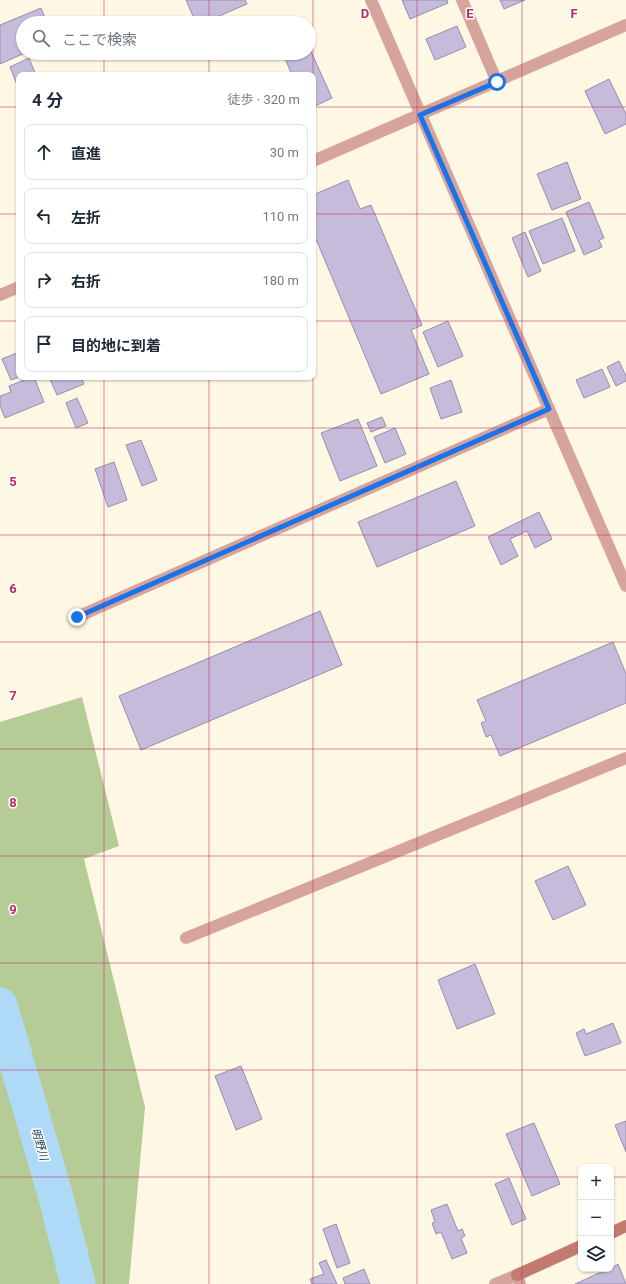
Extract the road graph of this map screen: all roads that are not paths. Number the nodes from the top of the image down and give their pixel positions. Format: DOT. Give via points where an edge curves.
graph roads {
  1 [pos="371,0"];
  2 [pos="462,0"];
  3 [pos="626,25"];
  4 [pos="497,82"];
  5 [pos="420,115"];
  6 [pos="316,160"];
  7 [pos="16,288"];
  8 [pos="0,295"];
  9 [pos="549,409"];
  10 [pos="626,586"];
  11 [pos="77,617"];
  12 [pos="626,758"];
  13 [pos="186,938"];
  14 [pos="626,1226"];
  15 [pos="614,1232"];
  16 [pos="578,1248"];
  17 [pos="518,1280"];
  18 [pos="495,1284"];
  1 -- 5 [label="street"];
  2 -- 4 [label="street"];
  3 -- 4 [label="street"];
  4 -- 5 [label="street"];
  5 -- 6 [label="street"];
  5 -- 9 [label="street"];
  7 -- 8 [label="street"];
  9 -- 10 [label="street"];
  9 -- 11 [label="street"];
  12 -- 13 [label="street"];
  14 -- 15 [label="street"];
  16 -- 17 [label="street"];
  17 -- 18 [label="street"];
}
